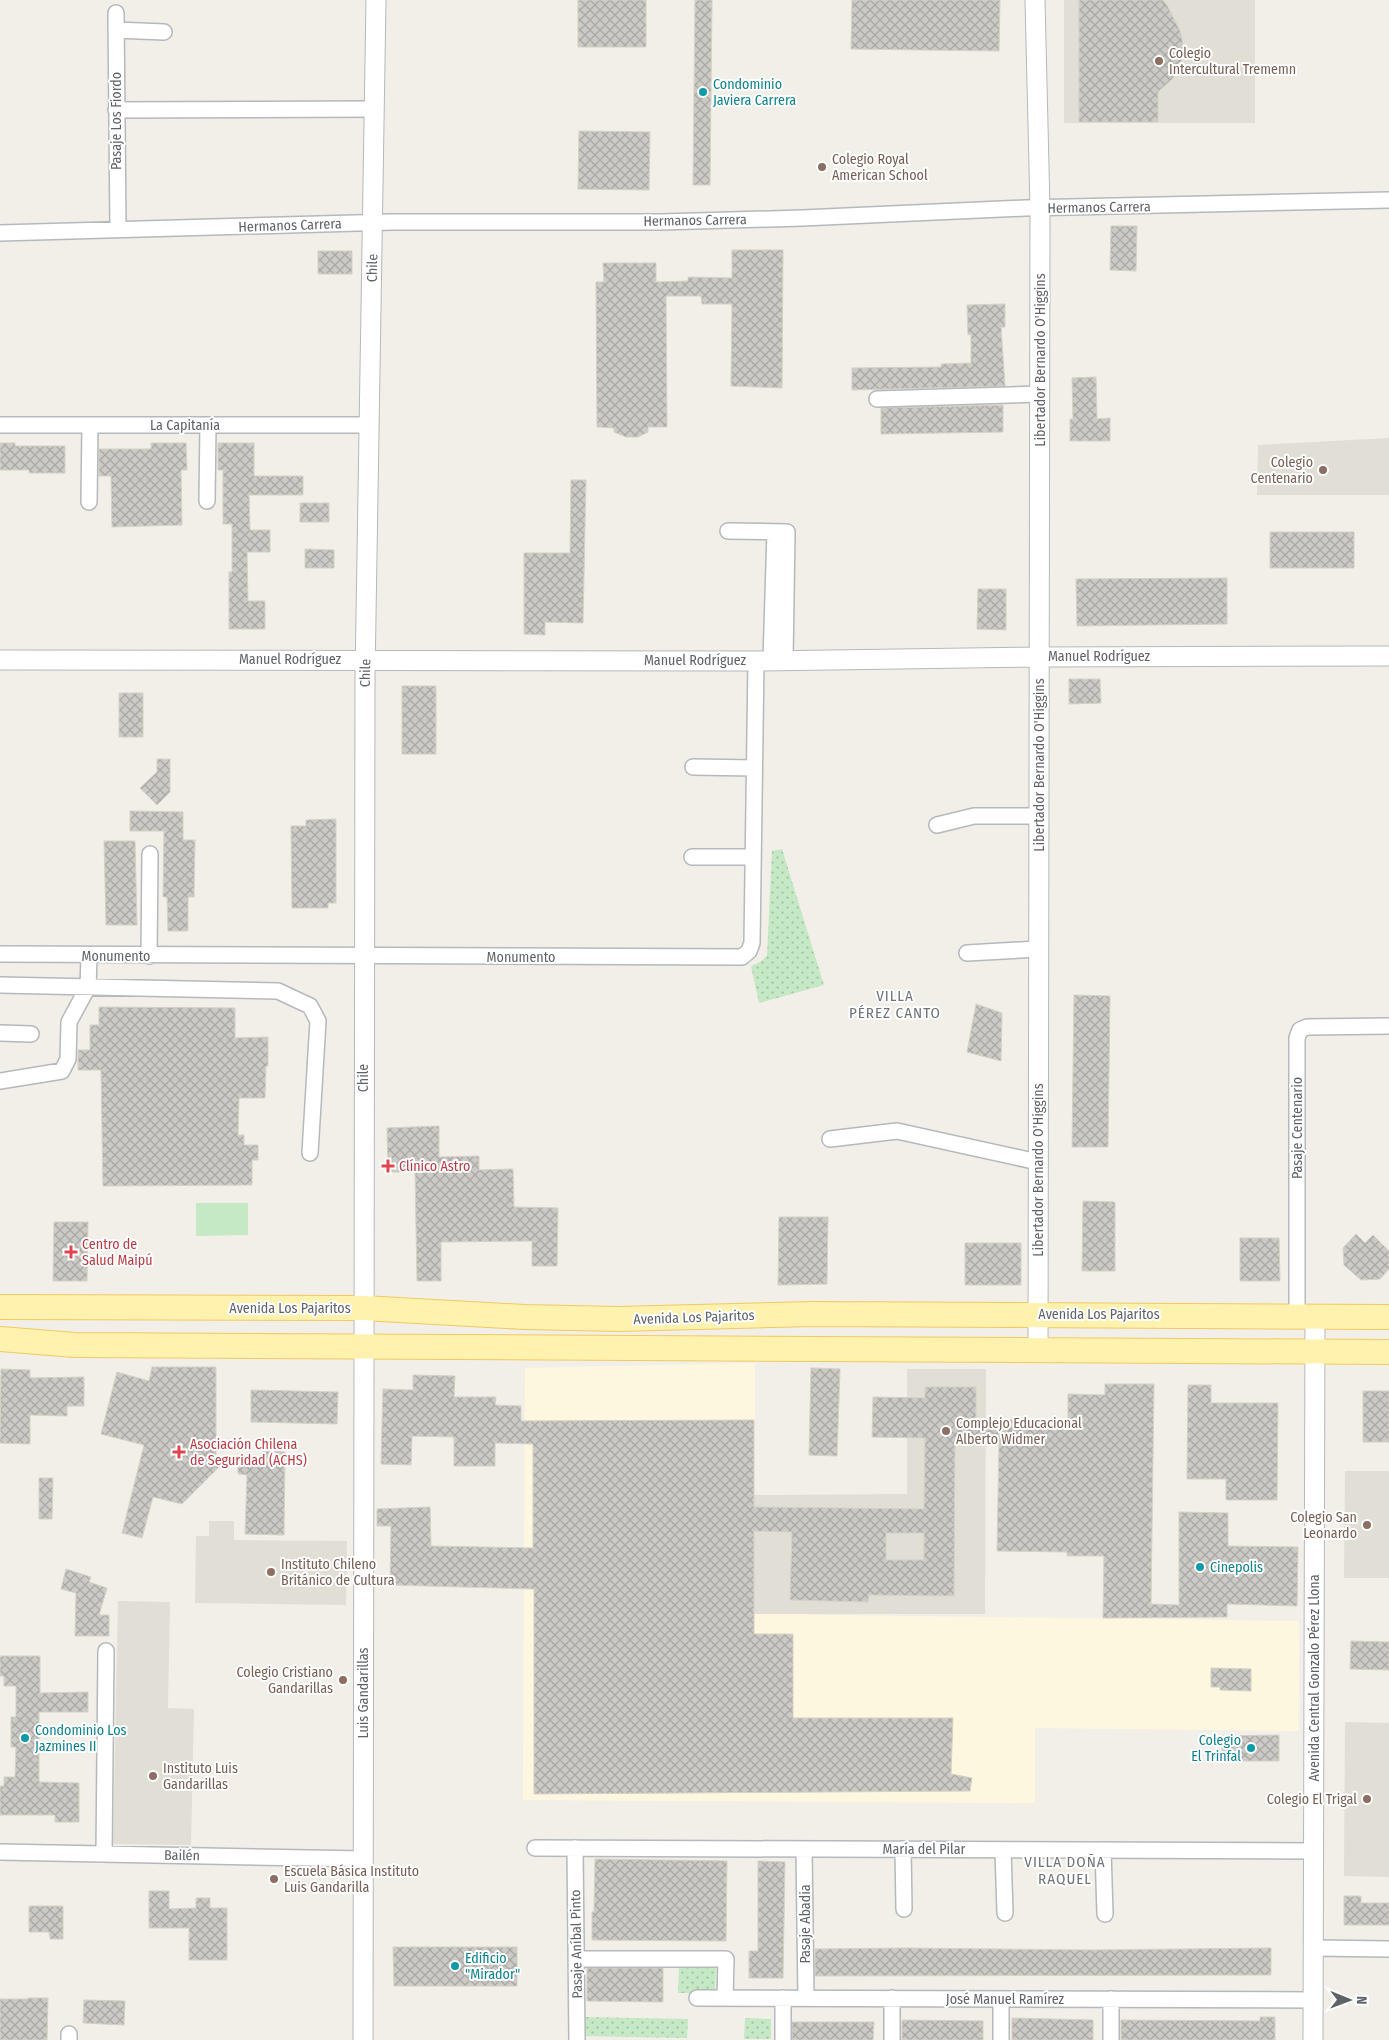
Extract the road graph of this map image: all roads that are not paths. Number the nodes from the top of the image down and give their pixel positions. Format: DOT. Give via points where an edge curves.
graph roads {
  1 [pos="376,0"];
  2 [pos="1035,0"];
  3 [pos="116,13"];
  4 [pos="116,30"];
  5 [pos="164,32"];
  6 [pos="374,109"];
  7 [pos="116,110"];
  8 [pos="1389,200"];
  9 [pos="1040,208"];
  10 [pos="372,223"];
  11 [pos="118,229"];
  12 [pos="0,233"];
  13 [pos="1040,394"];
  14 [pos="877,399"];
  15 [pos="0,425"];
  16 [pos="90,425"];
  17 [pos="208,425"];
  18 [pos="369,425"];
  19 [pos="207,501"];
  20 [pos="89,502"];
  21 [pos="728,531"];
  22 [pos="1040,656"];
  23 [pos="1389,656"];
  24 [pos="365,659"];
  25 [pos="0,660"];
  26 [pos="771,660"];
  27 [pos="693,767"];
  28 [pos="754,768"];
  29 [pos="1039,816"];
  30 [pos="937,825"];
  31 [pos="150,854"];
  32 [pos="753,856"];
  33 [pos="692,857"];
  34 [pos="1038,948"];
  35 [pos="966,953"];
  36 [pos="0,954"];
  37 [pos="89,956"];
  38 [pos="149,956"];
  39 [pos="364,956"];
  40 [pos="0,986"];
  41 [pos="88,987"];
  42 [pos="1389,1026"];
  43 [pos="0,1033"];
  44 [pos="31,1034"];
  45 [pos="0,1080"];
  46 [pos="830,1139"];
  47 [pos="310,1153"];
  48 [pos="1038,1162"];
  49 [pos="0,1306"];
  50 [pos="363,1308"];
  51 [pos="1038,1314"];
  52 [pos="1306,1316"];
  53 [pos="1389,1317"];
  54 [pos="0,1338"];
  55 [pos="364,1346"];
  56 [pos="1038,1350"];
  57 [pos="1315,1352"];
  58 [pos="1389,1352"];
  59 [pos="106,1651"];
  60 [pos="535,1848"];
  61 [pos="575,1848"];
  62 [pos="804,1849"];
  63 [pos="904,1849"];
  64 [pos="1003,1850"];
  65 [pos="1103,1850"];
  66 [pos="1314,1851"];
  67 [pos="0,1852"];
  68 [pos="104,1854"];
  69 [pos="364,1859"];
  70 [pos="904,1909"];
  71 [pos="1005,1913"];
  72 [pos="1104,1914"];
  73 [pos="1314,1948"];
  74 [pos="1389,1949"];
  75 [pos="577,1959"];
  76 [pos="698,1998"];
  77 [pos="725,1998"];
  78 [pos="783,1998"];
  79 [pos="806,1998"];
  80 [pos="892,1998"];
  81 [pos="1001,1999"];
  82 [pos="1112,1999"];
  83 [pos="1313,2000"];
  84 [pos="363,2040"];
  85 [pos="577,2040"];
  86 [pos="783,2040"];
  87 [pos="892,2040"];
  88 [pos="1001,2040"];
  89 [pos="1111,2040"];
  90 [pos="1313,2040"];
  1 -- 6 [label="street, Chile"];
  2 -- 9 [label="street, Libertador Bernardo O'Higgins"];
  3 -- 4 [label="street, Pasaje Los Fiordo"];
  4 -- 5 [label="street"];
  4 -- 7 [label="street, Pasaje Los Fiordo"];
  6 -- 7 [label="street"];
  6 -- 10 [label="street, Chile"];
  7 -- 11 [label="street, Pasaje Los Fiordo"];
  8 -- 9 [label="street, Hermanos Carrera"];
  9 -- 10 [label="street, Hermanos Carrera" via="661,222"];
  9 -- 13 [label="street, Libertador Bernardo O'Higgins"];
  10 -- 11 [label="street, Hermanos Carrera"];
  10 -- 18 [label="street, Chile"];
  11 -- 12 [label="street, Hermanos Carrera"];
  13 -- 14 [label="street"];
  13 -- 22 [label="street, Libertador Bernardo O'Higgins"];
  15 -- 16 [label="street, La Capitanía"];
  16 -- 17 [label="street, La Capitanía"];
  16 -- 20 [label="street"];
  17 -- 18 [label="street, La Capitanía"];
  17 -- 19 [label="street"];
  18 -- 24 [label="street, Chile"];
  21 -- 26 [label="street, Monumento" via="781,532"];
  22 -- 23 [label="street, Manuel Rodríguez"];
  22 -- 26 [label="street, Manuel Rodríguez"];
  22 -- 29 [label="street, Libertador Bernardo O'Higgins"];
  24 -- 25 [label="street, Manuel Rodríguez"];
  24 -- 26 [label="street, Manuel Rodríguez"];
  24 -- 39 [label="street, Chile"];
  26 -- 28 [label="street, Monumento"];
  27 -- 28 [label="street"];
  28 -- 32 [label="street, Monumento"];
  29 -- 30 [label="street" via="974,816"];
  29 -- 34 [label="street, Libertador Bernardo O'Higgins"];
  31 -- 38 [label="street"];
  32 -- 33 [label="street"];
  32 -- 39 [label="street, Monumento" via="752,943 746,954 738,958"];
  34 -- 35 [label="street"];
  34 -- 48 [label="street, Libertador Bernardo O'Higgins"];
  36 -- 37 [label="street, Monumento"];
  37 -- 38 [label="street, Monumento"];
  37 -- 41 [label="street"];
  38 -- 39 [label="street, Monumento"];
  39 -- 50 [label="street, Chile"];
  40 -- 41 [label="street"];
  41 -- 45 [label="street" via="69,1022 68,1059 62,1071"];
  41 -- 47 [label="street" via="278,990 310,1006 318,1021"];
  42 -- 52 [label="street, Pasaje Centenario" via="1307,1027 1300,1030 1297,1038"];
  43 -- 44 [label="street"];
  46 -- 48 [label="street" via="898,1131"];
  48 -- 51 [label="street, Libertador Bernardo O'Higgins"];
  49 -- 50 [label="main road, Avenida Los Pajaritos"];
  50 -- 51 [label="main road, Avenida Los Pajaritos" via="524,1318 618,1319 801,1314"];
  50 -- 55 [label="street, Chile"];
  51 -- 52 [label="main road, Avenida Los Pajaritos"];
  51 -- 56 [label="street, Libertador Bernardo O'Higgins"];
  52 -- 53 [label="main road, Avenida Los Pajaritos"];
  52 -- 57 [label="street, Avenida Central Gonzalo Pérez Llona"];
  54 -- 55 [label="main road, Avenida Los Pajaritos" via="75,1345"];
  55 -- 56 [label="main road, Avenida Los Pajaritos"];
  55 -- 69 [label="street, Luis Gandarillas"];
  56 -- 57 [label="main road, Avenida Los Pajaritos"];
  57 -- 58 [label="main road, Avenida Los Pajaritos"];
  57 -- 66 [label="street, Avenida Central Gonzalo Pérez Llona"];
  59 -- 68 [label="street"];
  60 -- 61 [label="street, María del Pilar"];
  61 -- 62 [label="street, María del Pilar"];
  61 -- 75 [label="street, Pasaje Aníbal Pinto"];
  62 -- 63 [label="street, María del Pilar"];
  62 -- 79 [label="street, Pasaje Abadia"];
  63 -- 64 [label="street, María del Pilar"];
  63 -- 70 [label="street"];
  64 -- 65 [label="street, María del Pilar"];
  64 -- 71 [label="street"];
  65 -- 66 [label="street, María del Pilar"];
  65 -- 72 [label="street"];
  66 -- 73 [label="street, Avenida Central Gonzalo Pérez Llona"];
  67 -- 68 [label="street, Bailén"];
  68 -- 69 [label="street, Bailén"];
  69 -- 84 [label="street, Luis Gandarillas"];
  73 -- 74 [label="street"];
  73 -- 83 [label="street, Avenida Central Gonzalo Pérez Llona"];
  75 -- 77 [label="street" via="726,1959"];
  75 -- 85 [label="street, Pasaje Aníbal Pinto"];
  76 -- 77 [label="street, José Manuel Ramírez"];
  77 -- 78 [label="street, José Manuel Ramírez"];
  78 -- 79 [label="street, José Manuel Ramírez"];
  78 -- 86 [label="street"];
  79 -- 80 [label="street, José Manuel Ramírez"];
  80 -- 81 [label="street, José Manuel Ramírez"];
  80 -- 87 [label="street"];
  81 -- 82 [label="street, José Manuel Ramírez"];
  81 -- 88 [label="street"];
  82 -- 83 [label="street, José Manuel Ramírez"];
  82 -- 89 [label="street"];
  83 -- 90 [label="street, Avenida Central Gonzalo Pérez Llona"];
}
